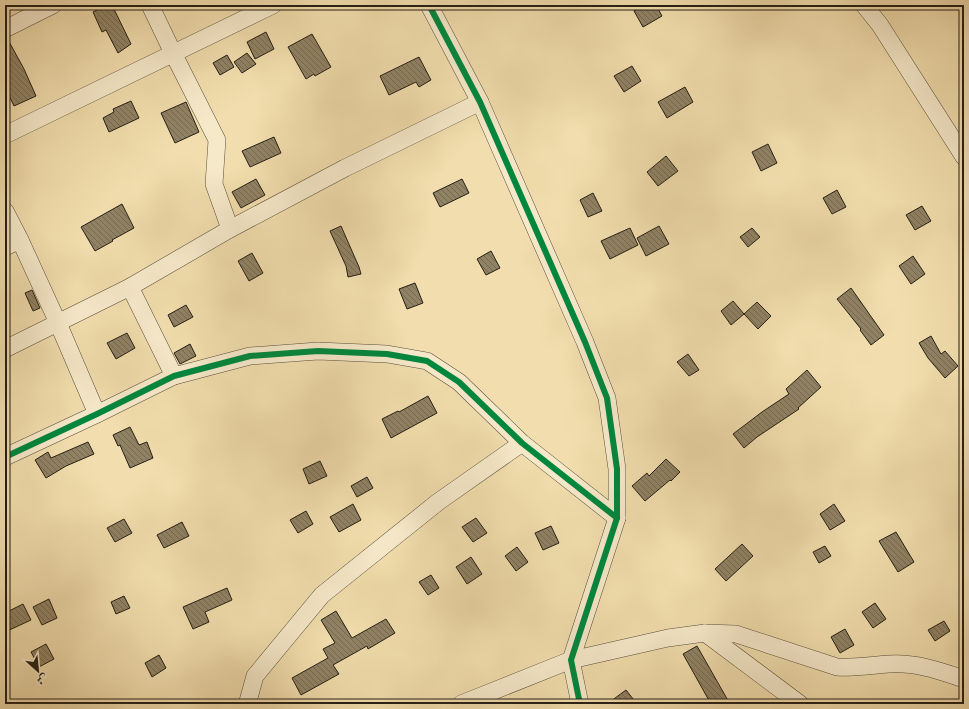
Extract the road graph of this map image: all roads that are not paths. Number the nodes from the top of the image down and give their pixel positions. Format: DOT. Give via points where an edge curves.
graph roads {
  1 [pos="53,5"];
  2 [pos="150,5"];
  3 [pos="273,5"];
  4 [pos="429,5"];
  5 [pos="864,5"];
  6 [pos="5,29"];
  7 [pos="172,53"];
  8 [pos="480,102"];
  9 [pos="5,135"];
  10 [pos="964,157"];
  11 [pos="5,211"];
  12 [pos="230,228"];
  13 [pos="20,240"];
  14 [pos="5,247"];
  15 [pos="130,287"];
  16 [pos="58,323"];
  17 [pos="5,349"];
  18 [pos="174,376"];
  19 [pos="97,414"];
  20 [pos="522,443"];
  21 [pos="5,457"];
  22 [pos="617,518"];
  23 [pos="705,633"];
  24 [pos="571,660"];
  25 [pos="964,679"];
  26 [pos="248,704"];
  27 [pos="461,704"];
  28 [pos="580,704"];
  29 [pos="800,704"];
  1 -- 6 [label="street"];
  2 -- 7 [label="street"];
  3 -- 7 [label="street"];
  4 -- 8 [label="street"];
  5 -- 10 [label="street" via="880,25"];
  7 -- 9 [label="street"];
  7 -- 12 [label="street" via="217,140 214,184"];
  8 -- 12 [label="street"];
  8 -- 22 [label="street" via="607,398 617,469"];
  11 -- 13 [label="street"];
  12 -- 15 [label="street"];
  13 -- 14 [label="street"];
  13 -- 16 [label="street"];
  15 -- 16 [label="street"];
  15 -- 18 [label="street"];
  16 -- 17 [label="street"];
  16 -- 19 [label="street"];
  18 -- 19 [label="street"];
  18 -- 20 [label="street" via="250,356 318,351 387,354 427,361 459,382"];
  19 -- 21 [label="street"];
  20 -- 22 [label="street"];
  20 -- 26 [label="street" via="438,502 322,595 255,676"];
  22 -- 24 [label="street"];
  23 -- 24 [label="street" via="668,638"];
  23 -- 25 [label="street" via="736,634 837,667 915,665"];
  23 -- 29 [label="street"];
  24 -- 27 [label="street"];
  24 -- 28 [label="street"];
}
